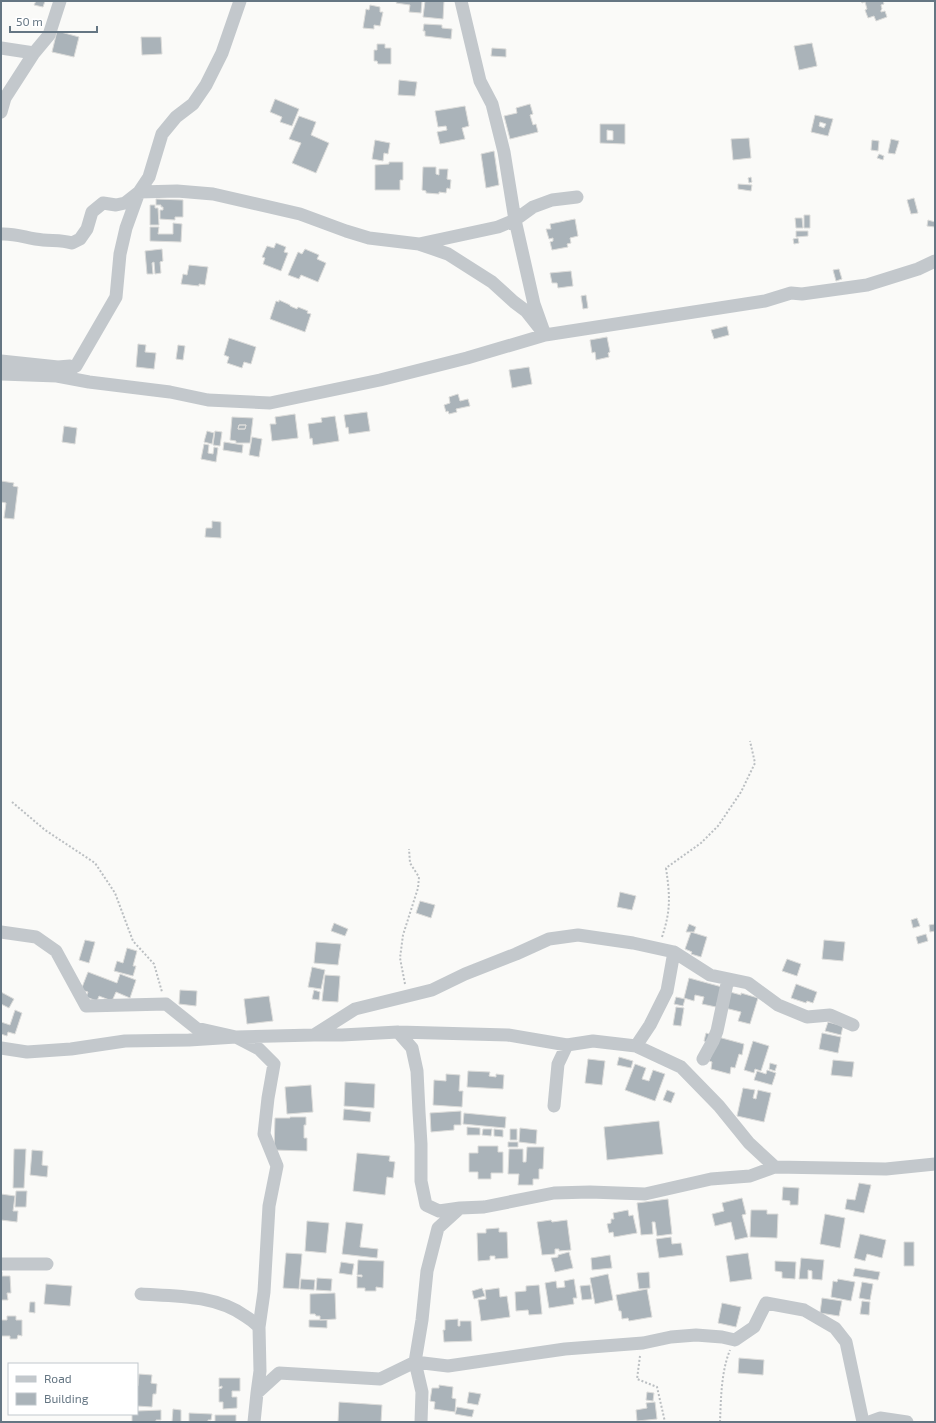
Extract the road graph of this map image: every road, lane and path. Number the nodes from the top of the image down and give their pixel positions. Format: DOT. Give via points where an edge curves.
graph roads {
  1 [pos="60,1"];
  2 [pos="240,1"];
  3 [pos="461,1"];
  4 [pos="1,48"];
  5 [pos="34,53"];
  6 [pos="1,112"];
  7 [pos="139,192"];
  8 [pos="577,197"];
  9 [pos="515,220"];
  10 [pos="1,234"];
  11 [pos="419,244"];
  12 [pos="935,261"];
  13 [pos="545,335"];
  14 [pos="1,361"];
  15 [pos="76,366"];
  16 [pos="1,374"];
  17 [pos="57,376"];
  18 [pos="750,741"];
  19 [pos="12,802"];
  20 [pos="409,850"];
  21 [pos="1,932"];
  22 [pos="658,948"];
  23 [pos="674,952"];
  24 [pos="728,979"];
  25 [pos="403,997"];
  26 [pos="166,1004"];
  27 [pos="853,1025"];
  28 [pos="398,1032"];
  29 [pos="314,1035"];
  30 [pos="236,1037"];
  31 [pos="567,1045"];
  32 [pos="636,1046"];
  33 [pos="1,1048"];
  34 [pos="703,1059"];
  35 [pos="554,1106"];
  36 [pos="935,1164"];
  37 [pos="775,1167"];
  38 [pos="460,1208"];
  39 [pos="1,1264"];
  40 [pos="47,1264"];
  41 [pos="141,1294"];
  42 [pos="260,1327"];
  43 [pos="735,1340"];
  44 [pos="643,1343"];
  45 [pos="415,1362"];
  46 [pos="257,1393"];
  47 [pos="254,1422"];
  48 [pos="420,1422"];
  49 [pos="665,1422"];
  50 [pos="720,1422"];
  51 [pos="863,1422"];
  52 [pos="869,1422"];
  53 [pos="907,1422"];
  1 -- 5 [label="street" via="49,35"];
  2 -- 7 [label="street" via="222,53 206,86 193,104 176,117 162,134 149,177"];
  3 -- 9 [label="street" via="480,81 492,104 504,152"];
  4 -- 5 [label="street"];
  5 -- 6 [label="street" via="5,98"];
  7 -- 10 [label="street" via="125,203 103,203 92,212 87,229 80,239 72,243 10,233"];
  7 -- 11 [label="street" via="177,191 213,194 300,214 368,238"];
  7 -- 15 [label="street" via="120,254 116,297"];
  8 -- 9 [label="street" via="552,200 533,207"];
  9 -- 11 [label="street" via="498,227"];
  9 -- 13 [label="street" via="534,304"];
  11 -- 13 [label="street" via="448,254 492,282 526,311"];
  12 -- 13 [label="street" via="867,285 791,294 765,301"];
  13 -- 17 [label="street" via="388,378 270,403 208,400"];
  14 -- 15 [label="street" via="58,367"];
  15 -- 17 [label="street"];
  16 -- 17 [label="street"];
  18 -- 22 [label="path" via="755,763 737,798 718,826 701,843 666,868 670,894 668,919"];
  19 -- 26 [label="path" via="45,830 95,863 115,893 133,941 154,964"];
  20 -- 25 [label="path" via="410,863 419,877 403,935 400,958 405,983"];
  21 -- 26 [label="street" via="36,937 56,950 86,1006"];
  22 -- 23 [label="street"];
  22 -- 25 [label="street" via="578,935 549,939 432,990"];
  23 -- 24 [label="street" via="710,975"];
  23 -- 32 [label="street" via="667,991"];
  24 -- 27 [label="street" via="748,983 778,1005 807,1017 830,1015"];
  24 -- 34 [label="street" via="717,1031"];
  25 -- 29 [label="street" via="355,1009"];
  26 -- 30 [label="street" via="196,1028"];
  28 -- 29 [label="street"];
  28 -- 31 [label="street" via="508,1035"];
  28 -- 38 [label="street" via="412,1048 418,1071 421,1181 426,1205 439,1211"];
  29 -- 30 [label="street"];
  30 -- 33 [label="street" via="125,1041 27,1052"];
  30 -- 42 [label="street" via="258,1049 274,1064 264,1134 277,1166 269,1206"];
  31 -- 32 [label="street" via="593,1040"];
  31 -- 35 [label="street" via="558,1064"];
  32 -- 37 [label="street" via="681,1067 719,1106 749,1144"];
  36 -- 37 [label="street" via="886,1169"];
  37 -- 38 [label="street" via="750,1176 711,1179 645,1194 554,1193 484,1207"];
  38 -- 45 [label="street" via="438,1228 427,1271"];
  39 -- 40 [label="street"];
  41 -- 42 [label="street" via="219,1303 244,1315"];
  42 -- 46 [label="street"];
  43 -- 44 [label="street" via="696,1335"];
  43 -- 50 [label="path" via="728,1356 722,1388"];
  43 -- 51 [label="street" via="754,1328 766,1303 804,1310 835,1328 846,1342"];
  44 -- 45 [label="street" via="565,1349 448,1366"];
  44 -- 49 [label="path" via="637,1379 657,1387"];
  45 -- 46 [label="street" via="380,1379 280,1373"];
  45 -- 48 [label="street" via="422,1392"];
  46 -- 47 [label="street"];
  52 -- 53 [label="street" via="880,1418"];
}
